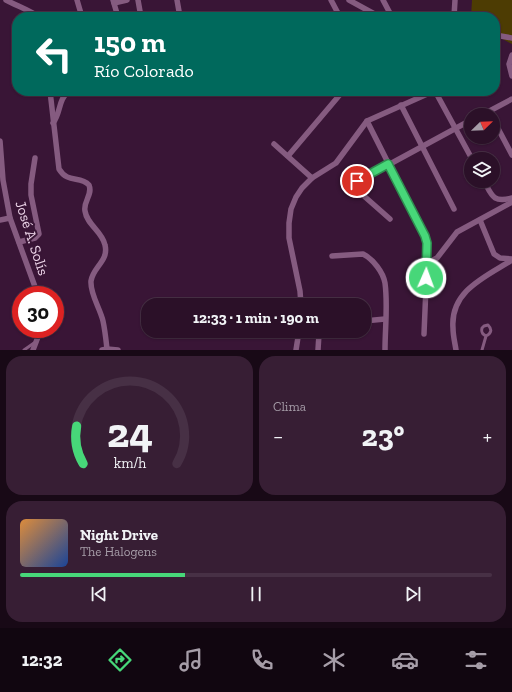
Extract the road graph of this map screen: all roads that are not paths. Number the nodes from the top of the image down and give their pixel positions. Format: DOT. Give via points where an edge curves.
graph roads {
  1 [pos="6,0"];
  2 [pos="77,0"];
  3 [pos="127,0"];
  4 [pos="138,0"];
  5 [pos="177,0"];
  6 [pos="331,0"];
  7 [pos="349,0"];
  8 [pos="383,0"];
  9 [pos="455,0"];
  10 [pos="113,2"];
  11 [pos="32,12"];
  12 [pos="81,12"];
  13 [pos="116,12"];
  14 [pos="140,12"];
  15 [pos="179,12"];
  16 [pos="337,12"];
  17 [pos="371,12"];
  18 [pos="389,12"];
  19 [pos="454,12"];
  20 [pos="500,36"];
  21 [pos="512,38"];
  22 [pos="512,55"];
  23 [pos="512,76"];
  24 [pos="50,96"];
  25 [pos="64,96"];
  26 [pos="339,96"];
  27 [pos="422,96"];
  28 [pos="437,96"];
  29 [pos="512,100"];
  30 [pos="401,105"];
  31 [pos="498,108"];
  32 [pos="367,121"];
  33 [pos="53,123"];
  34 [pos="464,124"];
  35 [pos="455,128"];
  36 [pos="500,132"];
  37 [pos="0,141"];
  38 [pos="274,144"];
  39 [pos="422,146"];
  40 [pos="468,152"];
  41 [pos="512,155"];
  42 [pos="288,156"];
  43 [pos="35,158"];
  44 [pos="388,164"];
  45 [pos="312,178"];
  46 [pos="488,188"];
  47 [pos="512,198"];
  48 [pos="512,202"];
  49 [pos="454,210"];
  50 [pos="10,218"];
  51 [pos="0,220"];
  52 [pos="390,220"];
  53 [pos="480,220"];
  54 [pos="19,242"];
  55 [pos="332,256"];
  56 [pos="512,260"];
  57 [pos="427,263"];
  58 [pos="35,286"];
  59 [pos="301,298"];
  60 [pos="385,319"];
  61 [pos="371,320"];
  62 [pos="424,334"];
  63 [pos="486,336"];
  64 [pos="38,338"];
  65 [pos="298,338"];
  66 [pos="319,338"];
  67 [pos="36,342"];
  68 [pos="105,349"];
  69 [pos="24,350"];
  70 [pos="32,350"];
  71 [pos="118,350"];
  72 [pos="296,350"];
  73 [pos="318,350"];
  74 [pos="385,350"];
  75 [pos="456,350"];
  76 [pos="482,350"];
  1 -- 11 [label="street"];
  2 -- 12 [label="street"];
  3 -- 10 [label="street"];
  4 -- 14 [label="street"];
  5 -- 15 [label="street"];
  6 -- 16 [label="street"];
  7 -- 17 [label="street"];
  8 -- 18 [label="street"];
  9 -- 19 [label="street"];
  10 -- 13 [label="street"];
  20 -- 21 [label="street"];
  22 -- 23 [label="street" via="509,64"];
  24 -- 33 [label="street"];
  25 -- 33 [label="street"];
  26 -- 42 [label="street"];
  27 -- 30 [label="street"];
  28 -- 35 [label="street"];
  29 -- 31 [label="street"];
  30 -- 32 [label="street"];
  30 -- 39 [label="street"];
  32 -- 44 [label="street"];
  32 -- 45 [label="street" via="336,163"];
  33 -- 68 [label="street" via="59,170 66,178 89,185 91,193 85,204 85,211 89,221 103,239 106,249 104,259 92,278 92,289 104,322"];
  34 -- 35 [label="street"];
  35 -- 39 [label="street"];
  35 -- 40 [label="street"];
  36 -- 41 [label="street"];
  37 -- 50 [label="street, José A. Solís" via="3,180"];
  38 -- 42 [label="street"];
  39 -- 44 [label="street"];
  39 -- 49 [label="street"];
  42 -- 45 [label="street"];
  43 -- 54 [label="street" via="31,195 40,234"];
  44 -- 52 [label="street" via="357,181 355,185 356,189"];
  44 -- 57 [label="street" via="425,236"];
  45 -- 59 [label="street" via="296,197 289,223 289,238"];
  46 -- 47 [label="street" via="496,199 503,201"];
  48 -- 53 [label="street"];
  50 -- 51 [label="street"];
  50 -- 54 [label="street, José A. Solís"];
  53 -- 56 [label="street" via="494,254"];
  53 -- 57 [label="street" via="454,234 437,258"];
  54 -- 58 [label="street, José A. Solís"];
  55 -- 60 [label="street" via="363,254 371,259 385,282"];
  56 -- 75 [label="street" via="472,286 457,304 453,327"];
  57 -- 62 [label="street"];
  60 -- 61 [label="street"];
  60 -- 74 [label="street"];
  63 -- 76 [label="lane"];
  64 -- 67 [label="street"];
  65 -- 72 [label="street"];
  66 -- 73 [label="street"];
  67 -- 69 [label="lane"];
  67 -- 70 [label="street"];
  68 -- 71 [label="street"];
}
